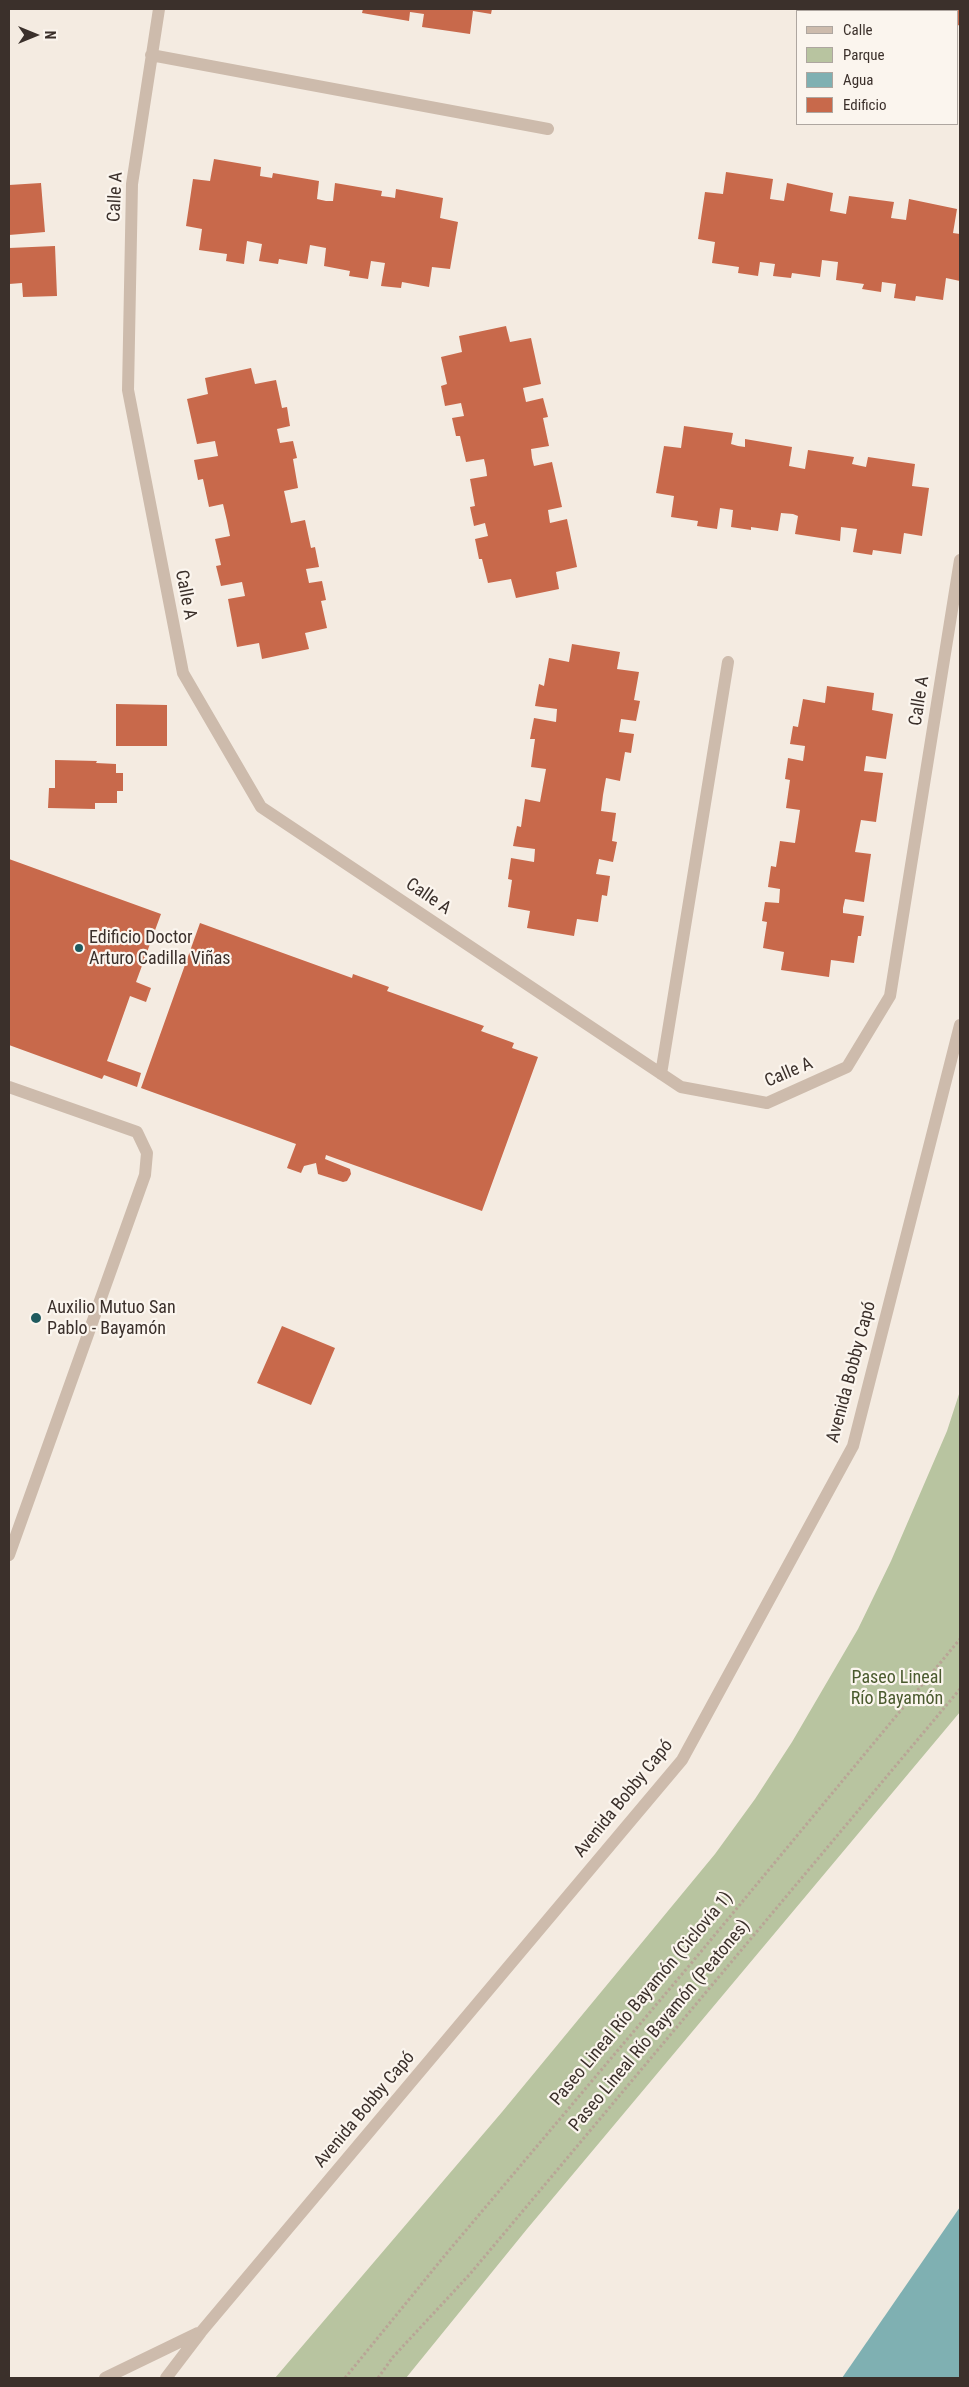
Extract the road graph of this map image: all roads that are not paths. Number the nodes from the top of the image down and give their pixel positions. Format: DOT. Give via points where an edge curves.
graph roads {
  1 [pos="159,9"];
  2 [pos="151,55"];
  3 [pos="548,130"];
  4 [pos="960,560"];
  5 [pos="728,662"];
  6 [pos="960,1025"];
  7 [pos="661,1074"];
  8 [pos="9,1088"];
  9 [pos="9,1555"];
  10 [pos="201,2332"];
  11 [pos="105,2378"];
  12 [pos="166,2378"];
  1 -- 2 [label="street, Calle A"];
  2 -- 3 [label="street"];
  2 -- 7 [label="street, Calle A" via="132,184 128,390 183,673 261,807"];
  4 -- 7 [label="street, Calle A" via="890,996 847,1067 767,1103 681,1087"];
  5 -- 7 [label="street"];
  6 -- 10 [label="street, Avenida Bobby Capó" via="853,1446 682,1760"];
  8 -- 9 [label="street" via="137,1132 147,1153 146,1175"];
  10 -- 11 [label="street"];
  10 -- 12 [label="street, Avenida Bobby Capó"];
}
